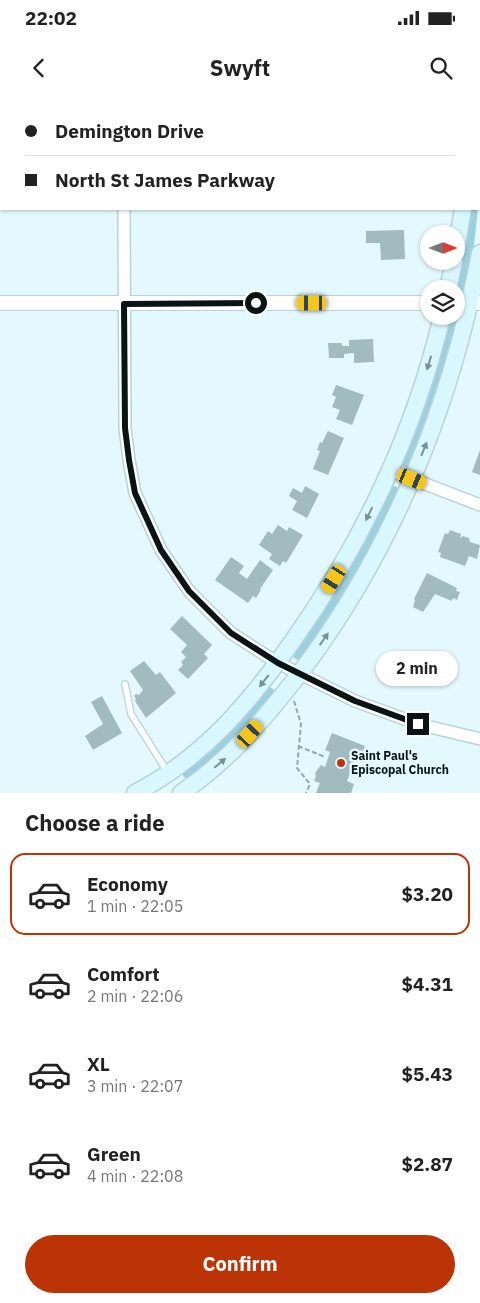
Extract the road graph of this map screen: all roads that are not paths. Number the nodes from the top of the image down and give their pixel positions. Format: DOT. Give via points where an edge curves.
graph roads {
  1 [pos="124,210"];
  2 [pos="463,210"];
  3 [pos="460,225"];
  4 [pos="480,253"];
  5 [pos="420,303"];
  6 [pos="469,303"];
  7 [pos="0,304"];
  8 [pos="124,304"];
  9 [pos="439,325"];
  10 [pos="389,470"];
  11 [pos="412,479"];
  12 [pos="480,505"];
  13 [pos="278,663"];
  14 [pos="299,674"];
  15 [pos="125,684"];
  16 [pos="480,739"];
  17 [pos="168,773"];
  18 [pos="135,793"];
  19 [pos="181,793"];
  1 -- 8 [label="street"];
  2 -- 3 [label="main road"];
  4 -- 6 [label="main road"];
  5 -- 8 [label="street"];
  11 -- 6 [label="main road, one-way" via="449,380"];
  7 -- 8 [label="street"];
  8 -- 13 [label="street" via="125,428 135,493 161,550 189,591 231,633"];
  9 -- 10 [label="main road, one-way" via="422,387"];
  10 -- 11 [label="street"];
  10 -- 13 [label="main road, one-way" via="341,567"];
  11 -- 12 [label="street"];
  14 -- 11 [label="main road, one-way" via="358,586"];
  13 -- 14 [label="street"];
  13 -- 17 [label="main road, one-way" via="226,725"];
  14 -- 16 [label="street" via="391,715"];
  19 -- 14 [label="main road, one-way" via="202,779 250,734"];
  15 -- 17 [label="lane" via="131,714"];
  17 -- 18 [label="main road"];
  17 -- 19 [label="main road"];
}
